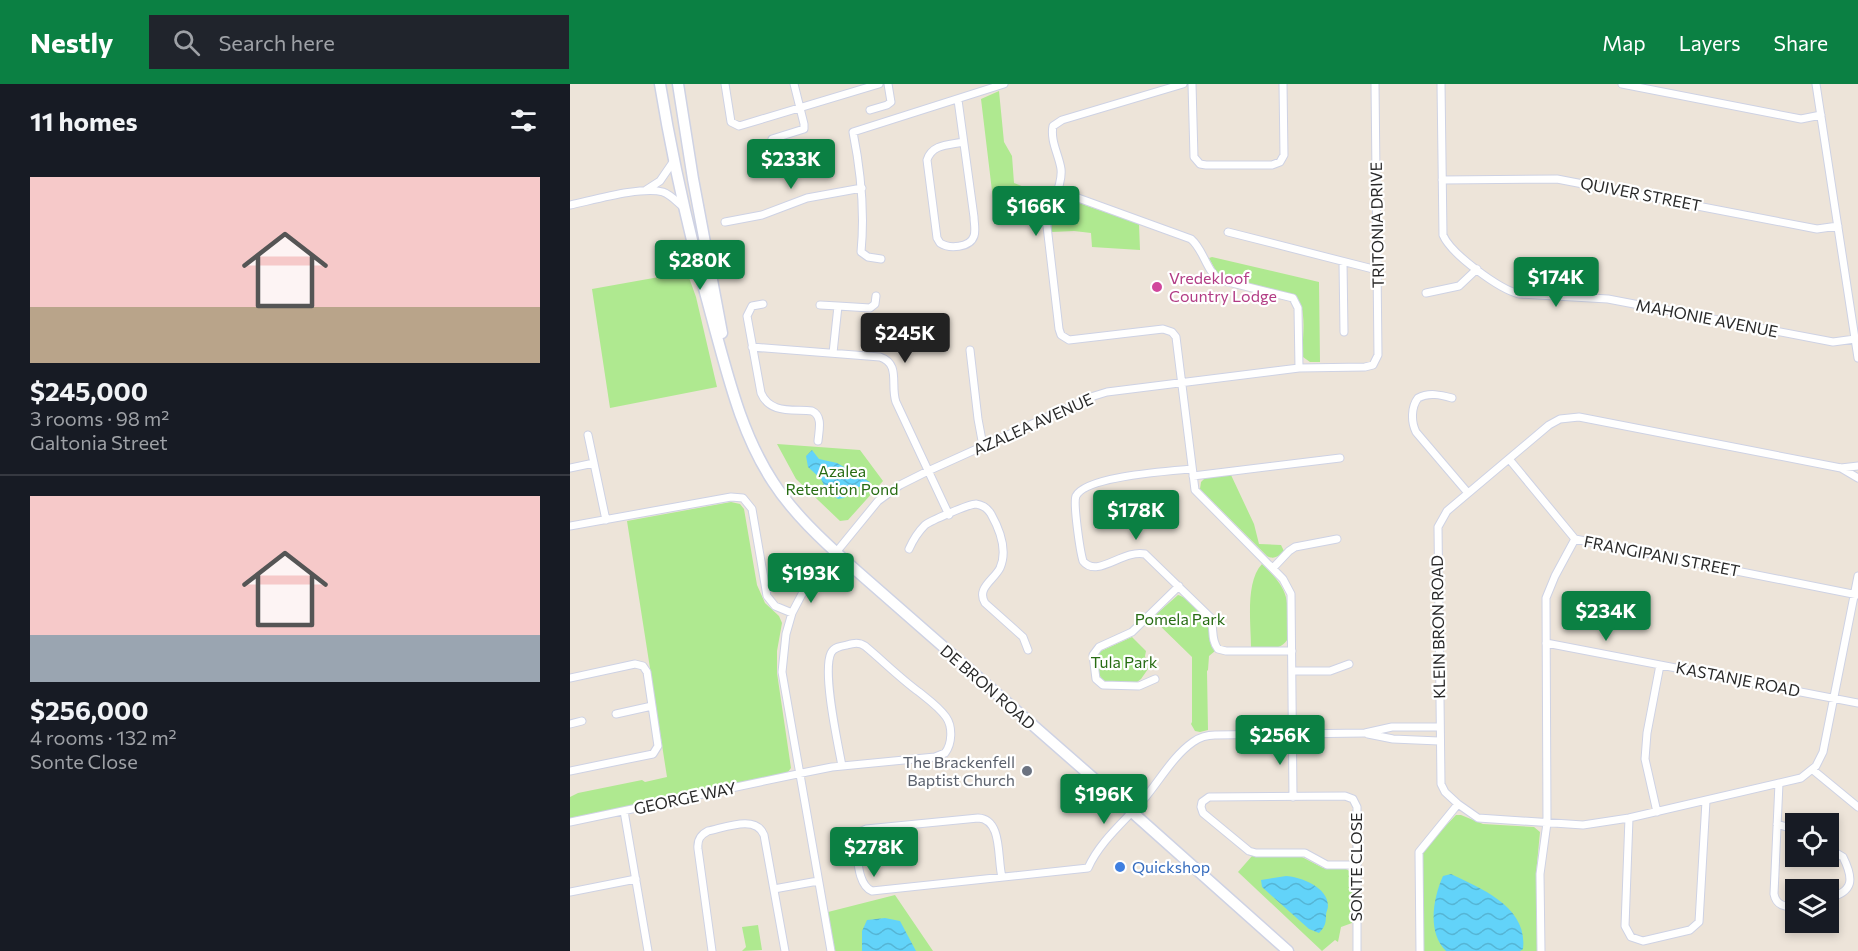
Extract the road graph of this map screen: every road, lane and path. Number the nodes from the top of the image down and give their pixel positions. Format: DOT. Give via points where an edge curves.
graph roads {
  1 [pos="660,84"];
  2 [pos="678,84"];
  3 [pos="725,84"];
  4 [pos="794,84"];
  5 [pos="879,84"];
  6 [pos="888,84"];
  7 [pos="1004,84"];
  8 [pos="1183,84"];
  9 [pos="1192,84"];
  10 [pos="1283,84"];
  11 [pos="1376,84"];
  12 [pos="1441,84"];
  13 [pos="1622,84"];
  14 [pos="1816,84"];
  15 [pos="981,87"];
  16 [pos="958,100"];
  17 [pos="800,106"];
  18 [pos="870,110"];
  19 [pos="1821,116"];
  20 [pos="772,140"];
  21 [pos="963,142"];
  22 [pos="673,162"];
  23 [pos="1442,180"];
  24 [pos="862,188"];
  25 [pos="646,190"];
  26 [pos="1056,190"];
  27 [pos="570,205"];
  28 [pos="682,206"];
  29 [pos="725,222"];
  30 [pos="1838,225"];
  31 [pos="1228,232"];
  32 [pos="881,259"];
  33 [pos="1343,262"];
  34 [pos="1477,269"];
  35 [pos="1377,270"];
  36 [pos="1426,293"];
  37 [pos="876,296"];
  38 [pos="763,304"];
  39 [pos="819,304"];
  40 [pos="838,306"];
  41 [pos="1344,332"];
  42 [pos="1855,339"];
  43 [pos="752,347"];
  44 [pos="970,350"];
  45 [pos="833,354"];
  46 [pos="1858,358"];
  47 [pos="1373,365"];
  48 [pos="1299,368"];
  49 [pos="1181,382"];
  50 [pos="734,398"];
  51 [pos="1452,398"];
  52 [pos="588,435"];
  53 [pos="818,441"];
  54 [pos="983,446"];
  55 [pos="1340,458"];
  56 [pos="1509,459"];
  57 [pos="594,463"];
  58 [pos="1858,466"];
  59 [pos="570,468"];
  60 [pos="1841,468"];
  61 [pos="928,471"];
  62 [pos="1193,472"];
  63 [pos="1858,478"];
  64 [pos="1468,494"];
  65 [pos="949,515"];
  66 [pos="606,520"];
  67 [pos="570,526"];
  68 [pos="1337,539"];
  69 [pos="1575,539"];
  70 [pos="909,549"];
  71 [pos="836,552"];
  72 [pos="1273,568"];
  73 [pos="1858,576"];
  74 [pos="1179,586"];
  75 [pos="1856,595"];
  76 [pos="792,613"];
  77 [pos="1546,643"];
  78 [pos="1028,650"];
  79 [pos="1292,651"];
  80 [pos="1350,664"];
  81 [pos="1660,664"];
  82 [pos="1292,672"];
  83 [pos="570,678"];
  84 [pos="1155,678"];
  85 [pos="1835,698"];
  86 [pos="1858,703"];
  87 [pos="652,706"];
  88 [pos="616,714"];
  89 [pos="582,721"];
  90 [pos="570,724"];
  91 [pos="1409,727"];
  92 [pos="1439,727"];
  93 [pos="1365,733"];
  94 [pos="1292,734"];
  95 [pos="1409,740"];
  96 [pos="1439,741"];
  97 [pos="842,766"];
  98 [pos="1813,770"];
  99 [pos="570,771"];
  100 [pos="799,775"];
  101 [pos="1779,783"];
  102 [pos="1293,797"];
  103 [pos="1706,801"];
  104 [pos="1458,804"];
  105 [pos="1858,807"];
  106 [pos="624,811"];
  107 [pos="1132,812"];
  108 [pos="1657,812"];
  109 [pos="1629,819"];
  110 [pos="570,822"];
  111 [pos="1547,823"];
  112 [pos="1777,824"];
  113 [pos="1785,827"];
  114 [pos="1839,855"];
  115 [pos="1357,865"];
  116 [pos="1002,877"];
  117 [pos="636,879"];
  118 [pos="818,881"];
  119 [pos="774,889"];
  120 [pos="570,892"];
  121 [pos="1839,894"];
  122 [pos="1785,907"];
  123 [pos="1285,949"];
  124 [pos="647,951"];
  125 [pos="712,951"];
  126 [pos="785,951"];
  127 [pos="831,951"];
  128 [pos="1357,951"];
  129 [pos="1420,951"];
  130 [pos="1541,951"];
  1 -- 22 [label="street, DE BRON ROAD"];
  2 -- 50 [label="street, DE BRON ROAD"];
  3 -- 17 [label="street" via="731,122 735,125"];
  4 -- 17 [label="street"];
  5 -- 17 [label="street"];
  6 -- 18 [label="street" via="891,102"];
  7 -- 15 [label="street"];
  8 -- 26 [label="street" via="1057,122 1052,132 1061,169"];
  9 -- 10 [label="street" via="1194,157 1200,164 1272,165 1284,155"];
  11 -- 35 [label="street, TRITONIA DRIVE"];
  12 -- 23 [label="street, MAHONIE AVENUE"];
  13 -- 19 [label="street" via="1801,119"];
  14 -- 19 [label="street"];
  15 -- 16 [label="street"];
  16 -- 21 [label="street"];
  16 -- 24 [label="street" via="853,132"];
  17 -- 20 [label="street" via="804,129"];
  19 -- 30 [label="street"];
  21 -- 21 [label="street" via="975,234 970,242 950,247 937,238 927,160 937,147"];
  22 -- 25 [label="street" via="660,181"];
  22 -- 28 [label="street, DE BRON ROAD"];
  23 -- 30 [label="street, QUIVER STREET" via="1557,179 1817,229"];
  23 -- 34 [label="street, MAHONIE AVENUE" via="1443,235 1452,249"];
  24 -- 29 [label="street" via="807,198 762,215"];
  24 -- 32 [label="street" via="861,252"];
  25 -- 27 [label="street"];
  25 -- 28 [label="street" via="669,195"];
  26 -- 48 [label="street" via="1191,239 1220,280 1293,298 1298,308"];
  26 -- 49 [label="street" via="1047,226 1061,335 1073,340 1170,330 1176,337"];
  28 -- 50 [label="street, DE BRON ROAD"];
  30 -- 42 [label="street"];
  31 -- 33 [label="street"];
  33 -- 35 [label="street"];
  33 -- 41 [label="street"];
  34 -- 36 [label="street" via="1459,286"];
  34 -- 42 [label="street, MAHONIE AVENUE" via="1519,294 1608,299 1833,342"];
  35 -- 47 [label="street, TRITONIA DRIVE" via="1378,355"];
  37 -- 40 [label="street" via="870,308"];
  38 -- 43 [label="street" via="752,306 747,312"];
  39 -- 40 [label="street"];
  40 -- 45 [label="street"];
  42 -- 46 [label="street"];
  43 -- 45 [label="street"];
  43 -- 53 [label="street" via="759,389 766,403 775,408 816,413"];
  44 -- 54 [label="street"];
  45 -- 61 [label="street" via="880,357 891,363 895,398"];
  47 -- 48 [label="street, AZALEA AVENUE"];
  48 -- 49 [label="street, AZALEA AVENUE"];
  49 -- 54 [label="street, AZALEA AVENUE" via="1100,393"];
  49 -- 62 [label="street"];
  50 -- 71 [label="street, DE BRON ROAD" via="759,459 773,482"];
  51 -- 64 [label="street" via="1433,394 1418,398 1413,406 1413,424"];
  52 -- 57 [label="street"];
  54 -- 61 [label="street, AZALEA AVENUE"];
  55 -- 62 [label="street"];
  56 -- 60 [label="street, KLEIN BRON ROAD" via="1549,425 1579,417"];
  56 -- 64 [label="street, KLEIN BRON ROAD"];
  56 -- 69 [label="street"];
  57 -- 59 [label="street"];
  57 -- 66 [label="street"];
  58 -- 60 [label="street, KLEIN BRON ROAD"];
  60 -- 63 [label="street, KLEIN BRON ROAD"];
  61 -- 65 [label="street"];
  61 -- 71 [label="street, AZALEA AVENUE" via="878,501"];
  62 -- 72 [label="street" via="1197,494"];
  62 -- 74 [label="street" via="1105,480 1081,491 1075,501 1082,558 1087,566 1097,568 1141,553"];
  64 -- 92 [label="street, KLEIN BRON ROAD" via="1444,515 1437,532"];
  65 -- 70 [label="street" via="923,526"];
  65 -- 78 [label="street" via="977,504 991,514 1002,540 1003,554 982,598 1023,637"];
  66 -- 67 [label="street"];
  66 -- 76 [label="street" via="743,498 752,509 767,596 775,606"];
  68 -- 72 [label="street" via="1295,547"];
  69 -- 75 [label="street, FRANGIPANI STREET"];
  69 -- 77 [label="street, FRANGIPANI STREET" via="1546,598"];
  71 -- 76 [label="street, AZALEA AVENUE" via="802,594"];
  71 -- 107 [label="street, DE BRON ROAD"];
  72 -- 79 [label="street" via="1291,594"];
  73 -- 75 [label="street"];
  74 -- 79 [label="street" via="1210,617 1213,640 1220,650"];
  74 -- 84 [label="street" via="1132,632 1099,647 1093,655 1096,679 1103,685 1139,686"];
  75 -- 85 [label="street"];
  76 -- 100 [label="street, AZALEA AVENUE" via="782,672"];
  77 -- 81 [label="street, KASTANJE ROAD"];
  77 -- 111 [label="street, FRANGIPANI STREET"];
  79 -- 82 [label="street"];
  80 -- 82 [label="street" via="1330,671"];
  81 -- 85 [label="street, KASTANJE ROAD"];
  81 -- 108 [label="street" via="1645,759"];
  82 -- 94 [label="street"];
  83 -- 87 [label="street" via="640,664 646,670"];
  85 -- 86 [label="street, KASTANJE ROAD"];
  85 -- 98 [label="street" via="1823,752"];
  87 -- 88 [label="street"];
  87 -- 99 [label="street" via="658,746 655,752"];
  89 -- 90 [label="street"];
  91 -- 92 [label="street"];
  91 -- 93 [label="street"];
  91 -- 95 [label="street"];
  92 -- 96 [label="street, KLEIN BRON ROAD"];
  93 -- 94 [label="street"];
  93 -- 95 [label="street"];
  94 -- 102 [label="street"];
  94 -- 107 [label="street" via="1199,738"];
  95 -- 96 [label="street"];
  96 -- 104 [label="street, KLEIN BRON ROAD" via="1441,784"];
  97 -- 97 [label="street, GEORGE WAY" via="830,695 830,659 837,647 858,643 932,701 948,721 950,743 939,756"];
  97 -- 100 [label="street, GEORGE WAY"];
  98 -- 101 [label="street, KLEIN BRON ROAD"];
  98 -- 105 [label="street"];
  100 -- 106 [label="street, GEORGE WAY"];
  100 -- 118 [label="street, AZALEA AVENUE"];
  101 -- 103 [label="street, KLEIN BRON ROAD"];
  101 -- 112 [label="street"];
  102 -- 115 [label="street, SONTE CLOSE" via="1353,799"];
  102 -- 115 [label="street" via="1209,797 1201,807 1203,813 1249,852 1305,853 1327,865"];
  103 -- 108 [label="street, KLEIN BRON ROAD"];
  103 -- 109 [label="street" via="1699,922 1690,930 1647,941 1631,937 1625,926"];
  104 -- 111 [label="street, KLEIN BRON ROAD" via="1478,818"];
  104 -- 129 [label="street" via="1419,852"];
  106 -- 110 [label="street, GEORGE WAY"];
  106 -- 117 [label="street"];
  107 -- 116 [label="street" via="1094,855 1088,868"];
  107 -- 123 [label="street, DE BRON ROAD"];
  108 -- 109 [label="street, KLEIN BRON ROAD"];
  109 -- 111 [label="street, KLEIN BRON ROAD" via="1582,825"];
  111 -- 130 [label="street, FRANGIPANI STREET" via="1540,874"];
  112 -- 113 [label="street"];
  112 -- 122 [label="street" via="1774,897"];
  114 -- 121 [label="street" via="1850,881"];
  115 -- 128 [label="street, SONTE CLOSE"];
  116 -- 116 [label="street" via="872,891 862,882 856,836 866,829 986,819 995,828"];
  117 -- 120 [label="street"];
  117 -- 124 [label="street"];
  118 -- 119 [label="street"];
  118 -- 127 [label="street, AZALEA AVENUE"];
  119 -- 125 [label="street" via="764,835 758,826 748,823 702,834 698,849"];
  119 -- 126 [label="street"];
}
